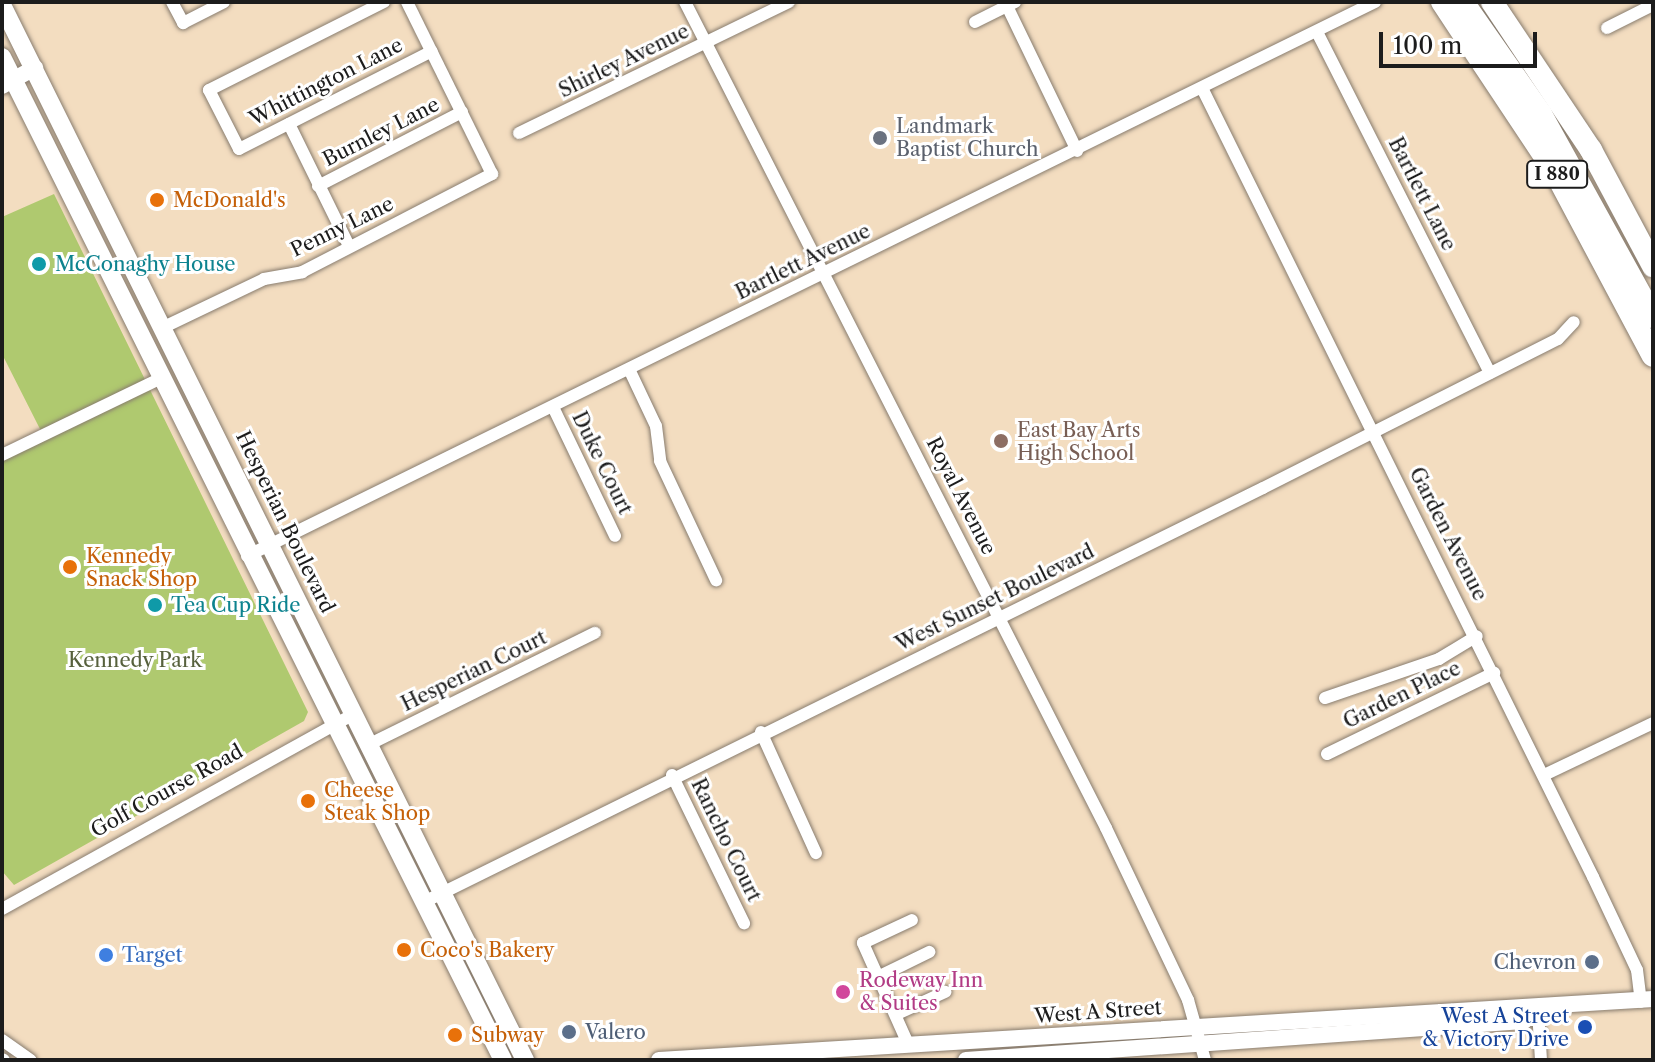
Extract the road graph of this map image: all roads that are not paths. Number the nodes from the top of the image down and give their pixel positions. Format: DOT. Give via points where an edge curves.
graph roads {
  1 [pos="172,2"];
  2 [pos="224,2"];
  3 [pos="384,2"];
  4 [pos="407,2"];
  5 [pos="685,2"];
  6 [pos="789,2"];
  7 [pos="1375,2"];
  8 [pos="1442,2"];
  9 [pos="1463,2"];
  10 [pos="1492,2"];
  11 [pos="1011,4"];
  12 [pos="2,5"];
  13 [pos="1653,5"];
  14 [pos="975,22"];
  15 [pos="1607,28"];
  16 [pos="1318,34"];
  17 [pos="706,43"];
  18 [pos="432,51"];
  19 [pos="2,57"];
  20 [pos="35,68"];
  21 [pos="8,83"];
  22 [pos="1203,90"];
  23 [pos="462,112"];
  24 [pos="289,124"];
  25 [pos="519,133"];
  26 [pos="1077,151"];
  27 [pos="318,186"];
  28 [pos="349,246"];
  29 [pos="102,257"];
  30 [pos="1653,266"];
  31 [pos="823,275"];
  32 [pos="140,279"];
  33 [pos="1653,317"];
  34 [pos="1574,322"];
  35 [pos="164,327"];
  36 [pos="1653,356"];
  37 [pos="629,369"];
  38 [pos="1490,373"];
  39 [pos="161,378"];
  40 [pos="553,407"];
  41 [pos="1374,430"];
  42 [pos="2,455"];
  43 [pos="615,536"];
  44 [pos="272,544"];
  45 [pos="247,556"];
  46 [pos="716,580"];
  47 [pos="1001,618"];
  48 [pos="595,633"];
  49 [pos="1477,636"];
  50 [pos="1494,673"];
  51 [pos="1325,698"];
  52 [pos="354,714"];
  53 [pos="334,722"];
  54 [pos="1653,723"];
  55 [pos="761,732"];
  56 [pos="370,744"];
  57 [pos="1327,754"];
  58 [pos="672,775"];
  59 [pos="1544,775"];
  60 [pos="816,853"];
  61 [pos="444,892"];
  62 [pos="426,901"];
  63 [pos="4,904"];
  64 [pos="912,920"];
  65 [pos="744,923"];
  66 [pos="929,952"];
  67 [pos="880,976"];
  68 [pos="945,992"];
  69 [pos="1649,1002"];
  70 [pos="1538,1010"];
  71 [pos="899,1013"];
  72 [pos="1194,1026"];
  73 [pos="2,1040"];
  74 [pos="909,1046"];
  75 [pos="1202,1052"];
  76 [pos="867,1054"];
  77 [pos="746,1056"];
  78 [pos="31,1060"];
  79 [pos="503,1060"];
  80 [pos="525,1060"];
  81 [pos="659,1060"];
  82 [pos="966,1060"];
  83 [pos="973,1060"];
  84 [pos="1541,1060"];
  1 -- 2 [label="street" via="183,23"];
  3 -- 24 [label="street, Whittington Lane" via="209,90 239,149"];
  4 -- 18 [label="street"];
  5 -- 17 [label="street, Royal Avenue"];
  6 -- 17 [label="street, Shirley Avenue"];
  7 -- 16 [label="street, Bartlett Avenue"];
  8 -- 36 [label="highway, I 880" via="1555,172"];
  9 -- 33 [label="highway, I 880" via="1541,114"];
  10 -- 30 [label="highway, I 880" via="1591,150"];
  11 -- 14 [label="street"];
  11 -- 26 [label="street"];
  12 -- 20 [label="main road, Hesperian Boulevard"];
  13 -- 15 [label="street"];
  16 -- 22 [label="street, Bartlett Avenue"];
  16 -- 38 [label="street, Bartlett Lane"];
  17 -- 25 [label="street, Shirley Avenue"];
  17 -- 31 [label="street, Royal Avenue"];
  18 -- 23 [label="street"];
  18 -- 24 [label="street, Whittington Lane"];
  19 -- 21 [label="main road"];
  20 -- 21 [label="main road"];
  20 -- 32 [label="main road, Hesperian Boulevard"];
  21 -- 29 [label="main road"];
  22 -- 26 [label="street, Bartlett Avenue"];
  22 -- 41 [label="street, Garden Avenue"];
  23 -- 27 [label="street, Burnley Lane"];
  23 -- 28 [label="street, Penny Lane" via="492,174"];
  24 -- 27 [label="street"];
  26 -- 31 [label="street, Bartlett Avenue"];
  27 -- 28 [label="street"];
  28 -- 35 [label="street, Penny Lane"];
  29 -- 32 [label="main road" via="118,274"];
  29 -- 39 [label="main road"];
  31 -- 37 [label="street, Bartlett Avenue"];
  31 -- 47 [label="street, Royal Avenue"];
  32 -- 35 [label="main road, Hesperian Boulevard"];
  34 -- 38 [label="street, West Sunset Boulevard" via="1558,339"];
  35 -- 44 [label="main road, Hesperian Boulevard"];
  37 -- 40 [label="street, Bartlett Avenue"];
  37 -- 46 [label="street" via="656,426 660,461"];
  38 -- 41 [label="street, West Sunset Boulevard"];
  39 -- 42 [label="street"];
  39 -- 45 [label="main road"];
  40 -- 43 [label="street, Duke Court"];
  40 -- 44 [label="street, Bartlett Avenue"];
  41 -- 47 [label="street, West Sunset Boulevard"];
  41 -- 49 [label="street, Garden Avenue"];
  44 -- 45 [label="street, Bartlett Avenue"];
  44 -- 52 [label="main road, Hesperian Boulevard"];
  45 -- 53 [label="main road"];
  47 -- 55 [label="street, West Sunset Boulevard"];
  47 -- 72 [label="street, Royal Avenue"];
  48 -- 56 [label="street, Hesperian Court"];
  49 -- 50 [label="street, Garden Avenue"];
  49 -- 51 [label="street" via="1439,659"];
  50 -- 57 [label="street, Garden Place"];
  50 -- 59 [label="street, Garden Avenue"];
  52 -- 53 [label="street, Golf Course Road"];
  52 -- 56 [label="main road, Hesperian Boulevard"];
  53 -- 62 [label="main road"];
  53 -- 63 [label="street, Golf Course Road"];
  54 -- 59 [label="street"];
  55 -- 58 [label="street, West Sunset Boulevard"];
  55 -- 60 [label="street"];
  56 -- 61 [label="main road, Hesperian Boulevard"];
  58 -- 61 [label="street, West Sunset Boulevard"];
  58 -- 65 [label="street, Rancho Court"];
  59 -- 69 [label="street, Garden Avenue"];
  61 -- 62 [label="street, West Sunset Boulevard"];
  61 -- 80 [label="main road, Hesperian Boulevard"];
  62 -- 79 [label="main road"];
  64 -- 67 [label="street" via="863,943"];
  66 -- 67 [label="street"];
  67 -- 71 [label="street"];
  68 -- 71 [label="street"];
  69 -- 70 [label="main road, West A Street"];
  70 -- 72 [label="main road, West A Street" via="1522,1003"];
  70 -- 75 [label="main road, West A Street" via="1524,1021"];
  70 -- 84 [label="street"];
  71 -- 74 [label="street"];
  72 -- 74 [label="main road, West A Street"];
  72 -- 75 [label="street, Royal Avenue"];
  73 -- 78 [label="street"];
  74 -- 76 [label="main road, West A Street"];
  75 -- 83 [label="main road, West A Street"];
  76 -- 77 [label="main road, West A Street"];
  77 -- 81 [label="main road, West A Street"];
  82 -- 83 [label="main road, West A Street"];
}
